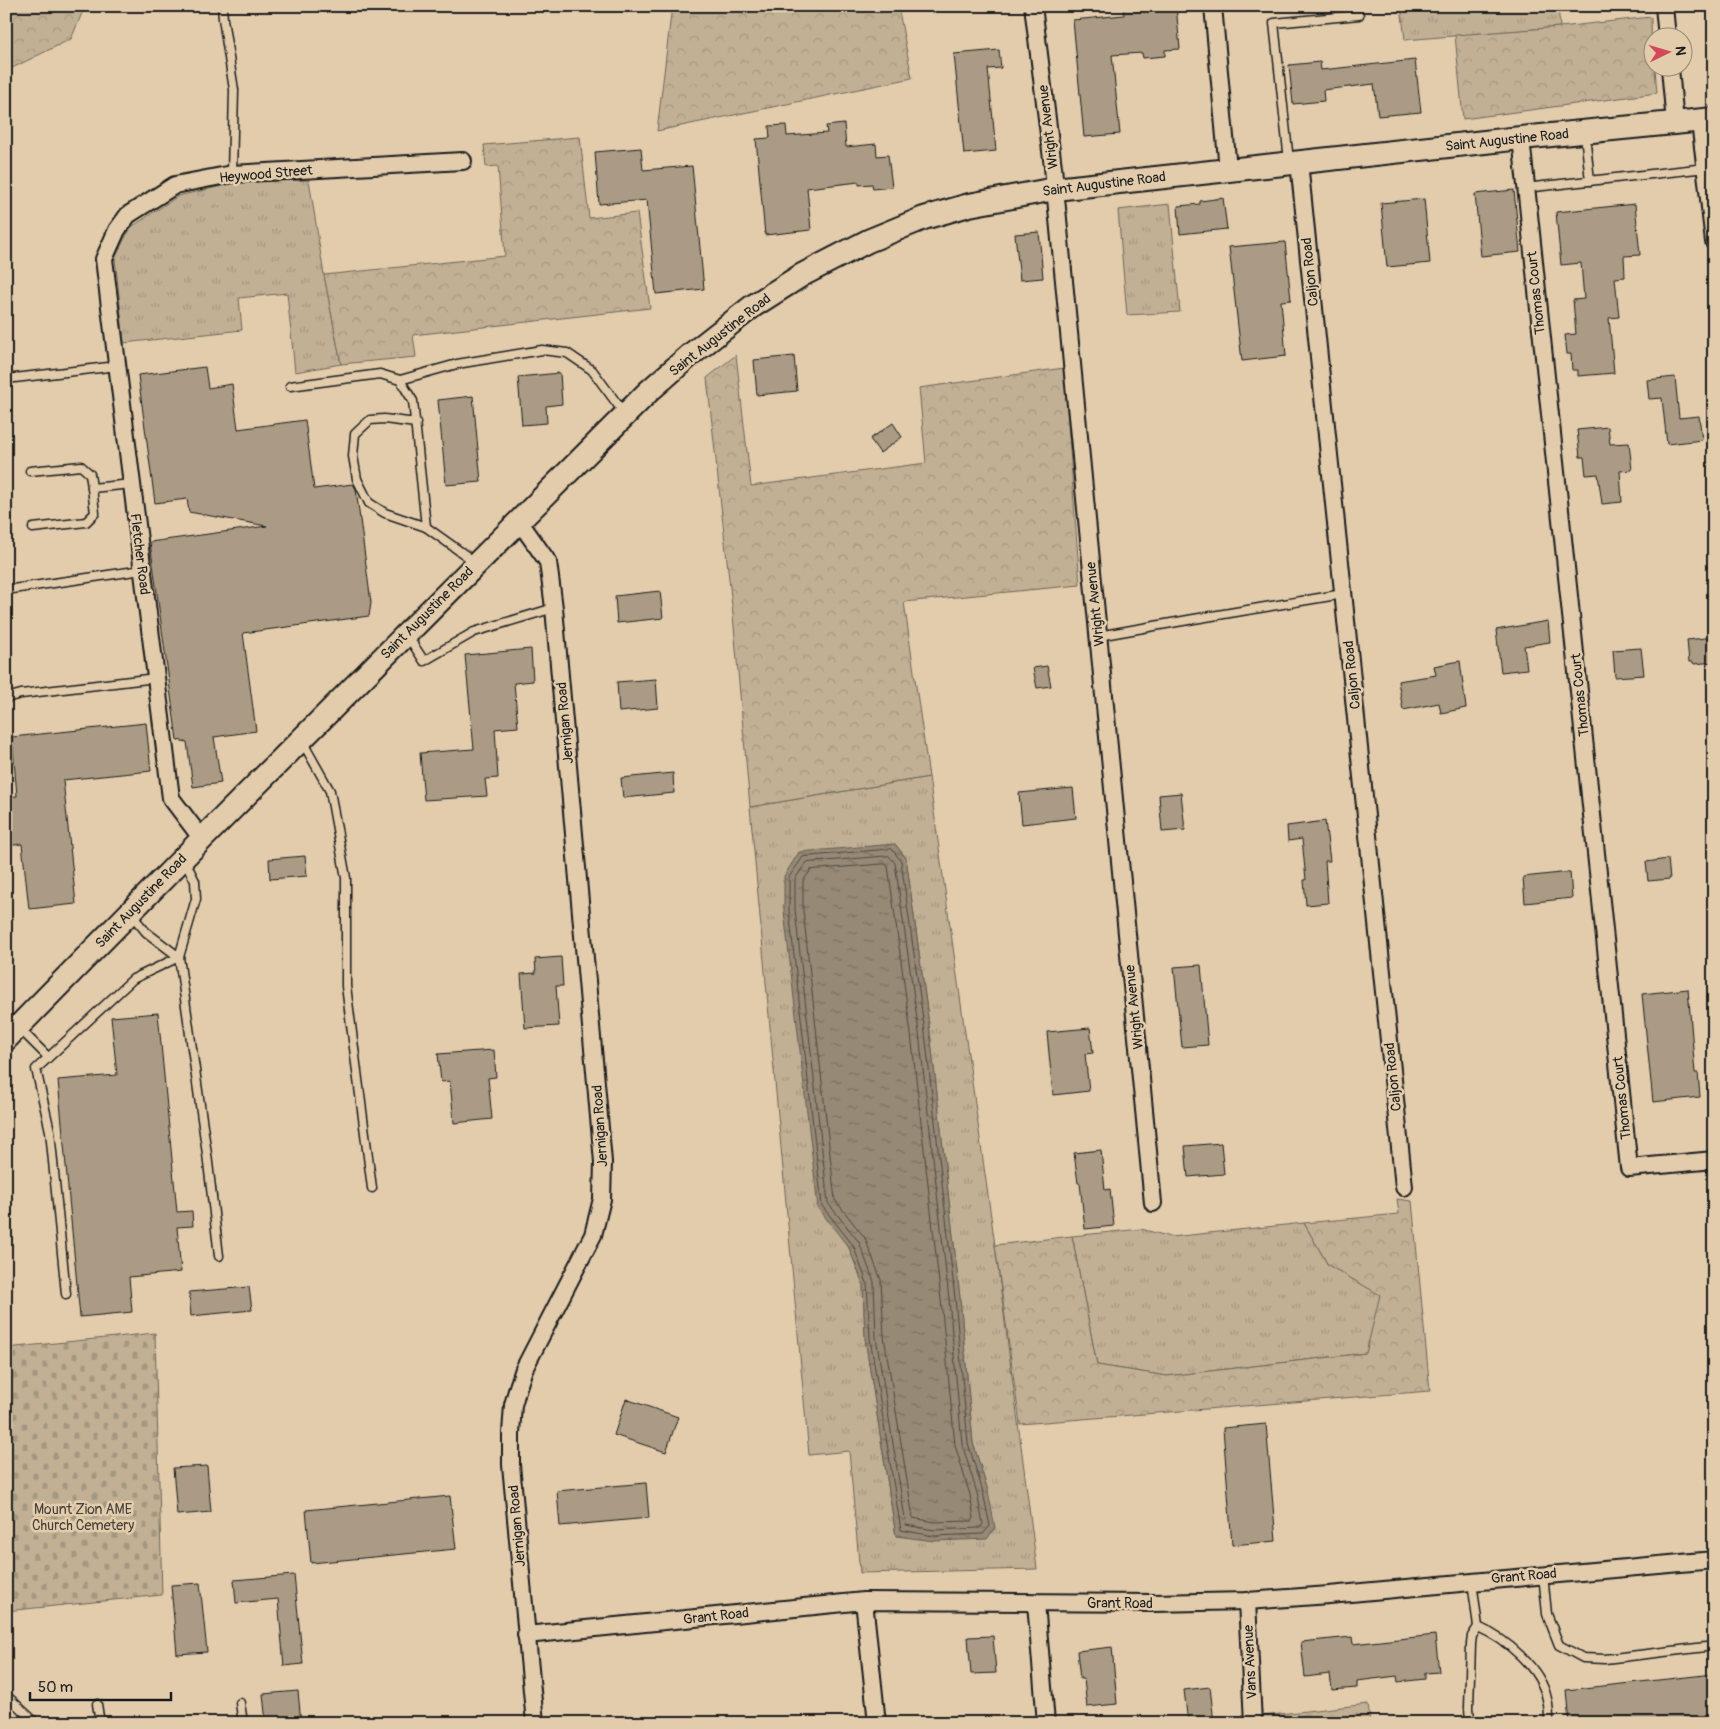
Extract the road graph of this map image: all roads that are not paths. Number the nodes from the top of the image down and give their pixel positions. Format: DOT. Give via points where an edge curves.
graph roads {
  1 [pos="222,6"];
  2 [pos="1033,6"];
  3 [pos="1213,6"];
  4 [pos="1664,6"];
  5 [pos="1359,15"];
  6 [pos="1666,28"];
  7 [pos="1671,78"];
  8 [pos="1707,120"];
  9 [pos="1675,123"];
  10 [pos="1584,132"];
  11 [pos="1521,138"];
  12 [pos="463,161"];
  13 [pos="1294,163"];
  14 [pos="1706,168"];
  15 [pos="1228,170"];
  16 [pos="232,174"];
  17 [pos="1590,181"];
  18 [pos="1525,188"];
  19 [pos="1055,189"];
  20 [pos="1714,242"];
  21 [pos="104,259"];
  22 [pos="117,366"];
  23 [pos="6,380"];
  24 [pos="400,380"];
  25 [pos="290,386"];
  26 [pos="625,415"];
  27 [pos="416,423"];
  28 [pos="30,471"];
  29 [pos="132,484"];
  30 [pos="92,488"];
  31 [pos="519,521"];
  32 [pos="426,527"];
  33 [pos="33,528"];
  34 [pos="477,563"];
  35 [pos="142,570"];
  36 [pos="6,590"];
  37 [pos="1344,594"];
  38 [pos="554,608"];
  39 [pos="406,634"];
  40 [pos="1098,636"];
  41 [pos="156,678"];
  42 [pos="6,698"];
  43 [pos="301,740"];
  44 [pos="202,839"];
  45 [pos="184,858"];
  46 [pos="130,913"];
  47 [pos="179,957"];
  48 [pos="12,1033"];
  49 [pos="48,1057"];
  50 [pos="1714,1160"];
  51 [pos="1404,1187"];
  52 [pos="372,1188"];
  53 [pos="1153,1203"];
  54 [pos="219,1256"];
  55 [pos="66,1294"];
  56 [pos="1714,1560"];
  57 [pos="1543,1574"];
  58 [pos="1472,1581"];
  59 [pos="864,1601"];
  60 [pos="1247,1601"];
  61 [pos="1036,1603"];
  62 [pos="1478,1627"];
  63 [pos="526,1635"];
  64 [pos="1714,1646"];
  65 [pos="6,1695"];
  66 [pos="240,1703"];
  67 [pos="97,1704"];
  68 [pos="36,1723"];
  69 [pos="100,1723"];
  70 [pos="243,1723"];
  71 [pos="535,1723"];
  72 [pos="877,1723"];
  73 [pos="1046,1723"];
  74 [pos="1253,1723"];
  75 [pos="1470,1723"];
  76 [pos="1549,1723"];
  1 -- 16 [label="lane" via="234,90"];
  2 -- 19 [label="street, Wright Avenue"];
  3 -- 15 [label="street"];
  4 -- 6 [label="street"];
  5 -- 13 [label="lane" via="1274,23"];
  7 -- 9 [label="street"];
  8 -- 9 [label="main road, Saint Augustine Road"];
  8 -- 14 [label="street"];
  9 -- 10 [label="main road, Saint Augustine Road"];
  10 -- 11 [label="main road, Saint Augustine Road"];
  10 -- 17 [label="lane"];
  11 -- 13 [label="main road, Saint Augustine Road"];
  11 -- 18 [label="street, Thomas Court"];
  12 -- 16 [label="street, Heywood Street"];
  13 -- 15 [label="main road, Saint Augustine Road"];
  13 -- 37 [label="street, Caljon Road"];
  14 -- 17 [label="lane"];
  14 -- 20 [label="street"];
  15 -- 19 [label="main road, Saint Augustine Road"];
  16 -- 21 [label="street, Heywood Street" via="174,185 128,214"];
  17 -- 18 [label="lane"];
  18 -- 50 [label="street, Thomas Court" via="1629,1168"];
  19 -- 26 [label="main road, Saint Augustine Road" via="969,205 924,218 868,241 802,275 753,306 689,356"];
  19 -- 40 [label="street, Wright Avenue"];
  21 -- 22 [label="street, Fletcher Road"];
  22 -- 23 [label="lane"];
  22 -- 29 [label="street, Fletcher Road"];
  24 -- 25 [label="lane" via="380,374"];
  24 -- 26 [label="lane" via="457,364 542,350 567,354 592,370"];
  24 -- 27 [label="lane" via="413,400"];
  26 -- 31 [label="main road, Saint Augustine Road"];
  27 -- 32 [label="lane"];
  27 -- 32 [label="lane" via="370,420 355,434 353,456 357,479 369,503 386,513"];
  28 -- 30 [label="lane" via="81,466 90,474"];
  29 -- 30 [label="lane"];
  29 -- 35 [label="street, Fletcher Road"];
  30 -- 33 [label="lane" via="95,513 86,522"];
  31 -- 34 [label="main road, Saint Augustine Road"];
  31 -- 38 [label="street, Jernigan Road" via="548,562"];
  32 -- 34 [label="lane"];
  34 -- 39 [label="main road, Saint Augustine Road"];
  35 -- 36 [label="lane"];
  35 -- 41 [label="street, Fletcher Road"];
  37 -- 40 [label="lane"];
  37 -- 51 [label="street, Caljon Road"];
  38 -- 39 [label="lane" via="474,632 424,661"];
  38 -- 63 [label="street, Jernigan Road" via="604,1162 602,1199 593,1235 524,1369 513,1404 511,1465"];
  39 -- 43 [label="main road, Saint Augustine Road"];
  40 -- 53 [label="street, Wright Avenue"];
  41 -- 42 [label="lane"];
  41 -- 44 [label="street, Fletcher Road" via="171,798"];
  43 -- 44 [label="main road, Saint Augustine Road"];
  43 -- 52 [label="lane" via="330,791 346,878 346,986"];
  44 -- 45 [label="main road, Saint Augustine Road"];
  45 -- 46 [label="main road, Saint Augustine Road"];
  45 -- 47 [label="lane" via="196,881 196,899"];
  46 -- 47 [label="lane" via="146,932"];
  46 -- 48 [label="main road, Saint Augustine Road"];
  47 -- 49 [label="lane" via="133,979"];
  47 -- 54 [label="lane"];
  48 -- 49 [label="lane"];
  49 -- 55 [label="lane" via="36,1070 50,1130"];
  56 -- 57 [label="street, Grant Road"];
  57 -- 58 [label="street, Grant Road"];
  57 -- 64 [label="lane" via="1547,1614 1558,1645 1583,1658 1605,1659"];
  58 -- 60 [label="street, Grant Road"];
  58 -- 62 [label="lane"];
  59 -- 61 [label="street, Grant Road"];
  59 -- 63 [label="street, Grant Road"];
  59 -- 72 [label="street"];
  60 -- 61 [label="street, Grant Road"];
  60 -- 74 [label="street, Vans Avenue"];
  61 -- 73 [label="street"];
  62 -- 75 [label="lane" via="1471,1644"];
  62 -- 76 [label="lane" via="1508,1645 1532,1669 1548,1699"];
  63 -- 71 [label="street, Jernigan Road"];
  65 -- 68 [label="lane"];
  66 -- 70 [label="lane"];
  67 -- 69 [label="lane"];
}
